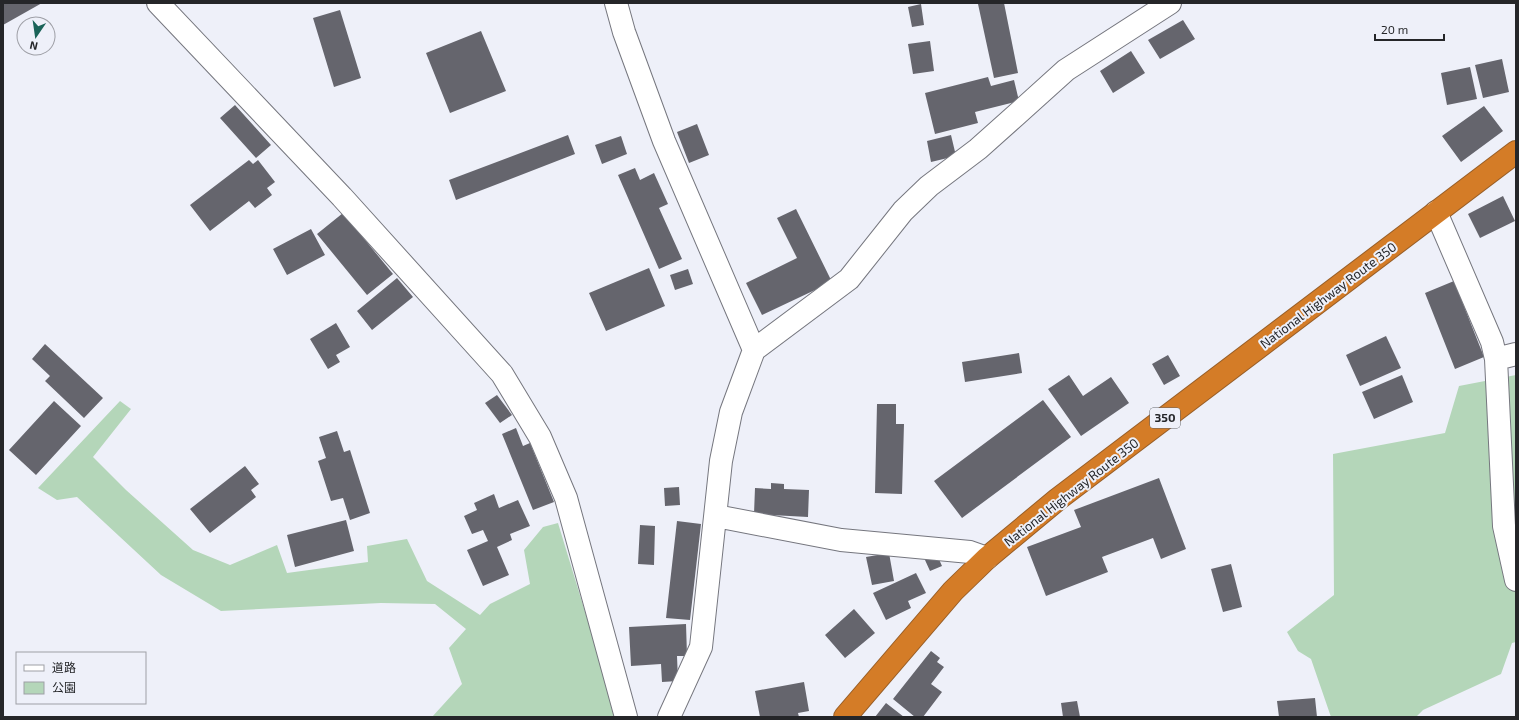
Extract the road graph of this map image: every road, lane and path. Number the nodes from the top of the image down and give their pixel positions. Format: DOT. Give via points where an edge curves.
graph roads {
  1 [pos="158,3"];
  2 [pos="616,3"];
  3 [pos="1170,3"];
  4 [pos="1516,152"];
  5 [pos="1436,212"];
  6 [pos="754,350"];
  7 [pos="1506,357"];
  8 [pos="716,516"];
  9 [pos="987,558"];
  10 [pos="1516,580"];
  11 [pos="626,717"];
  12 [pos="669,717"];
  13 [pos="846,717"];
  1 -- 11 [label="street" via="342,197 502,374 540,437 566,498"];
  2 -- 6 [label="street" via="664,141"];
  3 -- 6 [label="street" via="1066,70 978,149 929,186 903,211 849,279"];
  4 -- 5 [label="highway, National Highway Route 350 / 350"];
  5 -- 7 [label="street" via="1492,342"];
  5 -- 9 [label="highway, National Highway Route 350 / 350" via="1058,499"];
  6 -- 8 [label="street" via="731,412 721,461"];
  7 -- 10 [label="street" via="1504,526"];
  8 -- 9 [label="street" via="841,540 970,552"];
  8 -- 12 [label="street" via="701,647"];
  9 -- 13 [label="highway, National Highway Route 350 / 350" via="953,591"];
}
